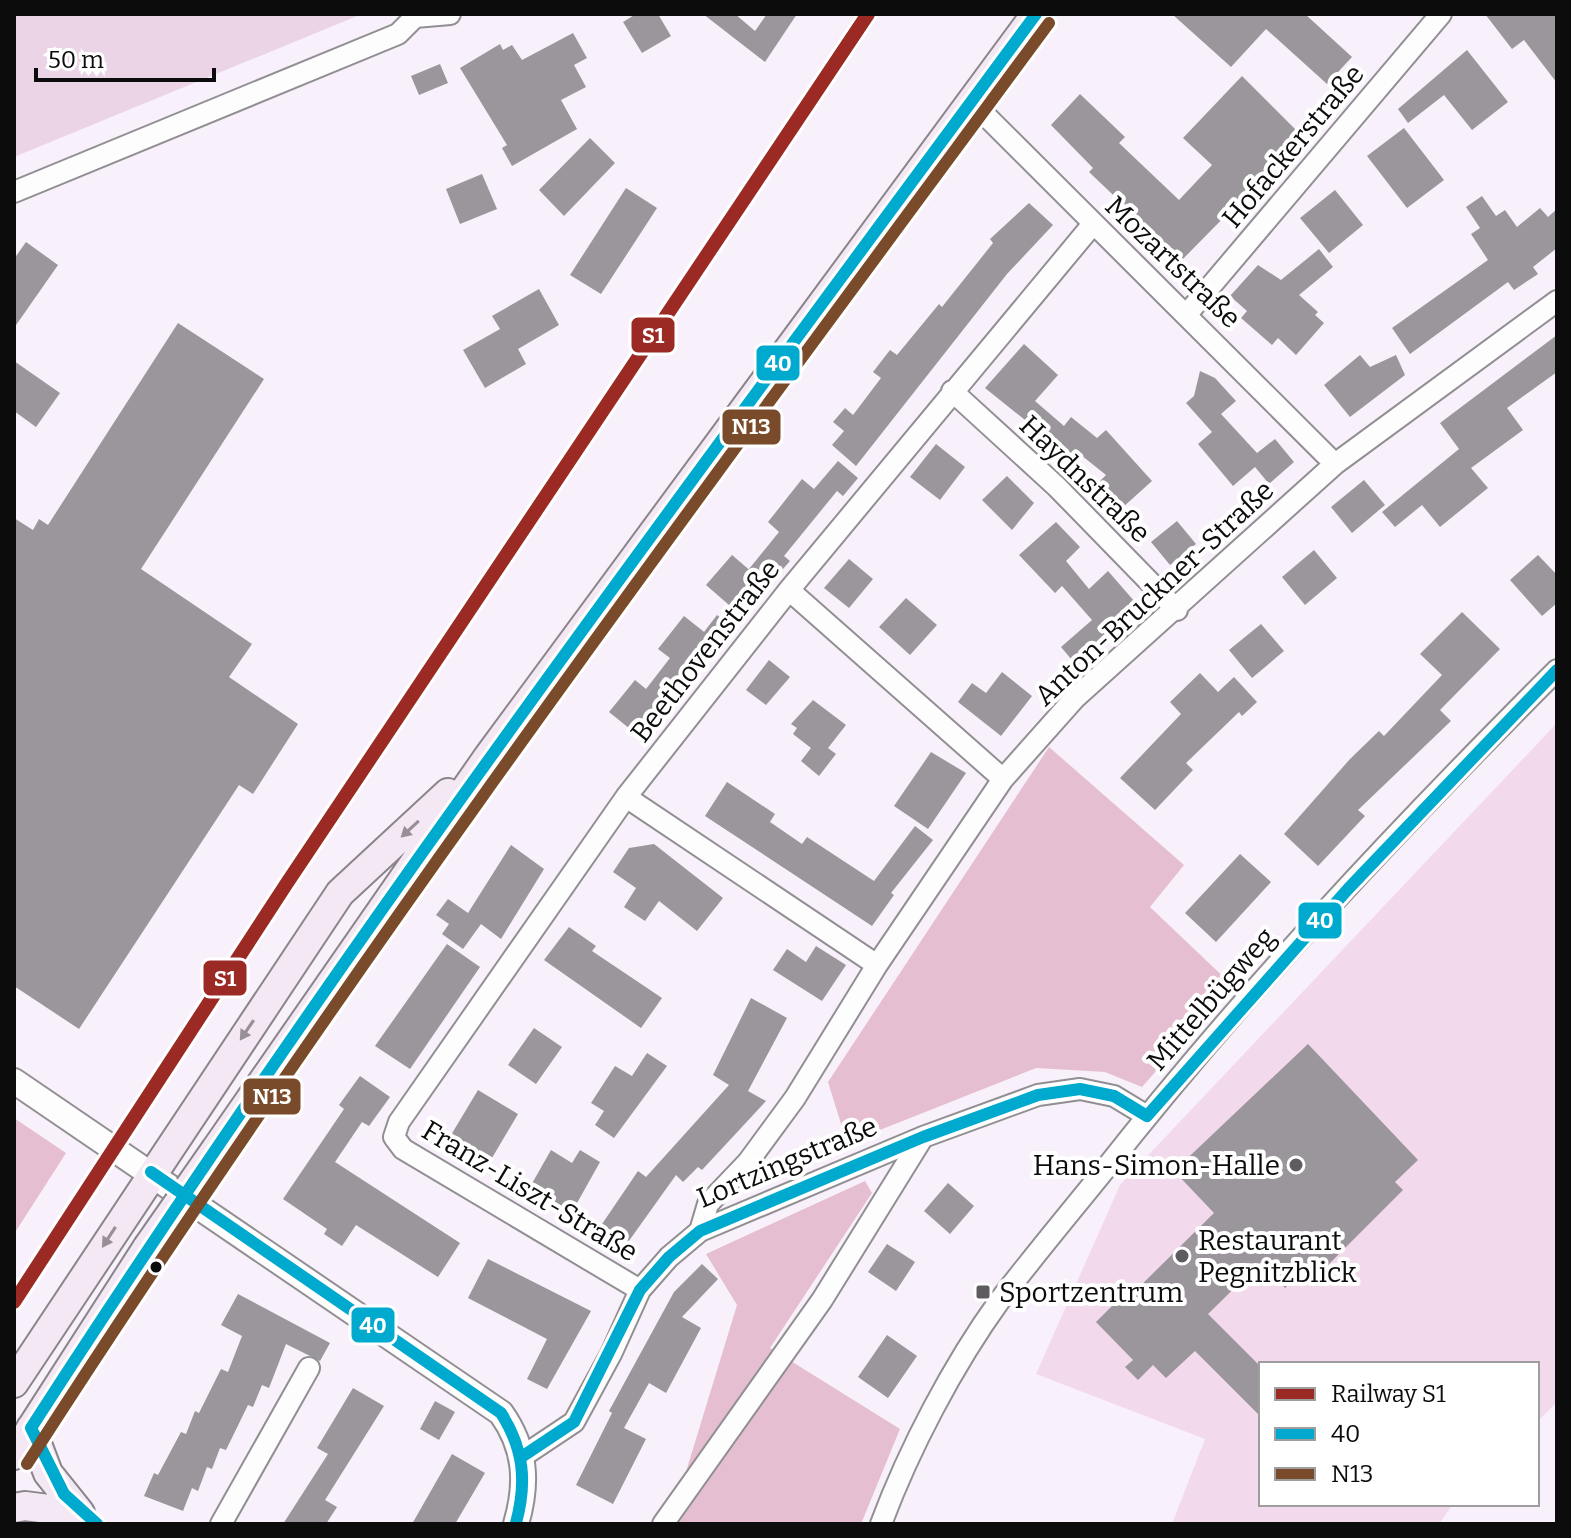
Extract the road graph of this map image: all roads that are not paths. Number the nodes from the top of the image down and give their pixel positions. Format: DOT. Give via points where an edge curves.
graph roads {
  1 [pos="450,14"];
  2 [pos="1036,14"];
  3 [pos="1441,14"];
  4 [pos="415,16"];
  5 [pos="971,101"];
  6 [pos="14,192"];
  7 [pos="1093,224"];
  8 [pos="1557,301"];
  9 [pos="1187,314"];
  10 [pos="952,391"];
  11 [pos="1335,464"];
  12 [pos="789,590"];
  13 [pos="1177,610"];
  14 [pos="1557,670"];
  15 [pos="488,757"];
  16 [pos="1003,779"];
  17 [pos="626,797"];
  18 [pos="877,965"];
  19 [pos="14,1081"];
  20 [pos="1147,1116"];
  21 [pos="394,1137"];
  22 [pos="923,1137"];
  23 [pos="151,1172"];
  24 [pos="700,1231"];
  25 [pos="640,1290"];
  26 [pos="309,1368"];
  27 [pos="14,1383"];
  28 [pos="31,1428"];
  29 [pos="14,1455"];
  30 [pos="523,1456"];
  31 [pos="14,1508"];
  32 [pos="88,1519"];
  33 [pos="221,1524"];
  34 [pos="516,1524"];
  35 [pos="663,1524"];
  36 [pos="881,1524"];
  1 -- 4 [label="street"];
  2 -- 5 [label="main road"];
  3 -- 9 [label="street, Hofackerstraße"];
  4 -- 6 [label="street" via="398,34"];
  5 -- 7 [label="street, Mozartstraße"];
  5 -- 15 [label="main road"];
  7 -- 9 [label="street, Mozartstraße"];
  7 -- 10 [label="street, Beethovenstraße"];
  8 -- 11 [label="street, Anton-Bruckner-Straße"];
  9 -- 11 [label="street, Mozartstraße"];
  10 -- 12 [label="street, Beethovenstraße"];
  10 -- 13 [label="street, Haydnstraße" via="1057,487"];
  11 -- 13 [label="street, Anton-Bruckner-Straße"];
  12 -- 16 [label="street"];
  12 -- 17 [label="street, Beethovenstraße"];
  13 -- 16 [label="street, Anton-Bruckner-Straße" via="1075,698"];
  14 -- 20 [label="street, Mittelbügweg" via="1297,942"];
  15 -- 23 [label="main road, one-way" via="340,893"];
  15 -- 28 [label="main road, bridge" via="147,1248"];
  16 -- 18 [label="street, Anton-Bruckner-Straße"];
  17 -- 18 [label="street"];
  17 -- 21 [label="street, Beethovenstraße" via="399,1122"];
  18 -- 24 [label="street, Anton-Bruckner-Straße" via="795,1098 748,1162 708,1204"];
  19 -- 23 [label="street"];
  20 -- 22 [label="street, Lortzingstraße" via="1114,1096 1080,1089 1038,1095"];
  20 -- 36 [label="street, Mittelbügweg" via="999,1302 899,1477"];
  21 -- 25 [label="street, Franz-Liszt-Straße" via="407,1152"];
  22 -- 24 [label="street, Lortzingstraße"];
  22 -- 35 [label="street" via="822,1300"];
  23 -- 27 [label="main road, one-way"];
  23 -- 30 [label="street" via="501,1413"];
  24 -- 25 [label="street, Lortzingstraße"];
  25 -- 30 [label="street, Lortzingstraße" via="574,1422"];
  26 -- 33 [label="street"];
  28 -- 29 [label="main road"];
  28 -- 32 [label="main road" via="48,1473"];
  30 -- 34 [label="street"];
  31 -- 32 [label="main road"];
}
